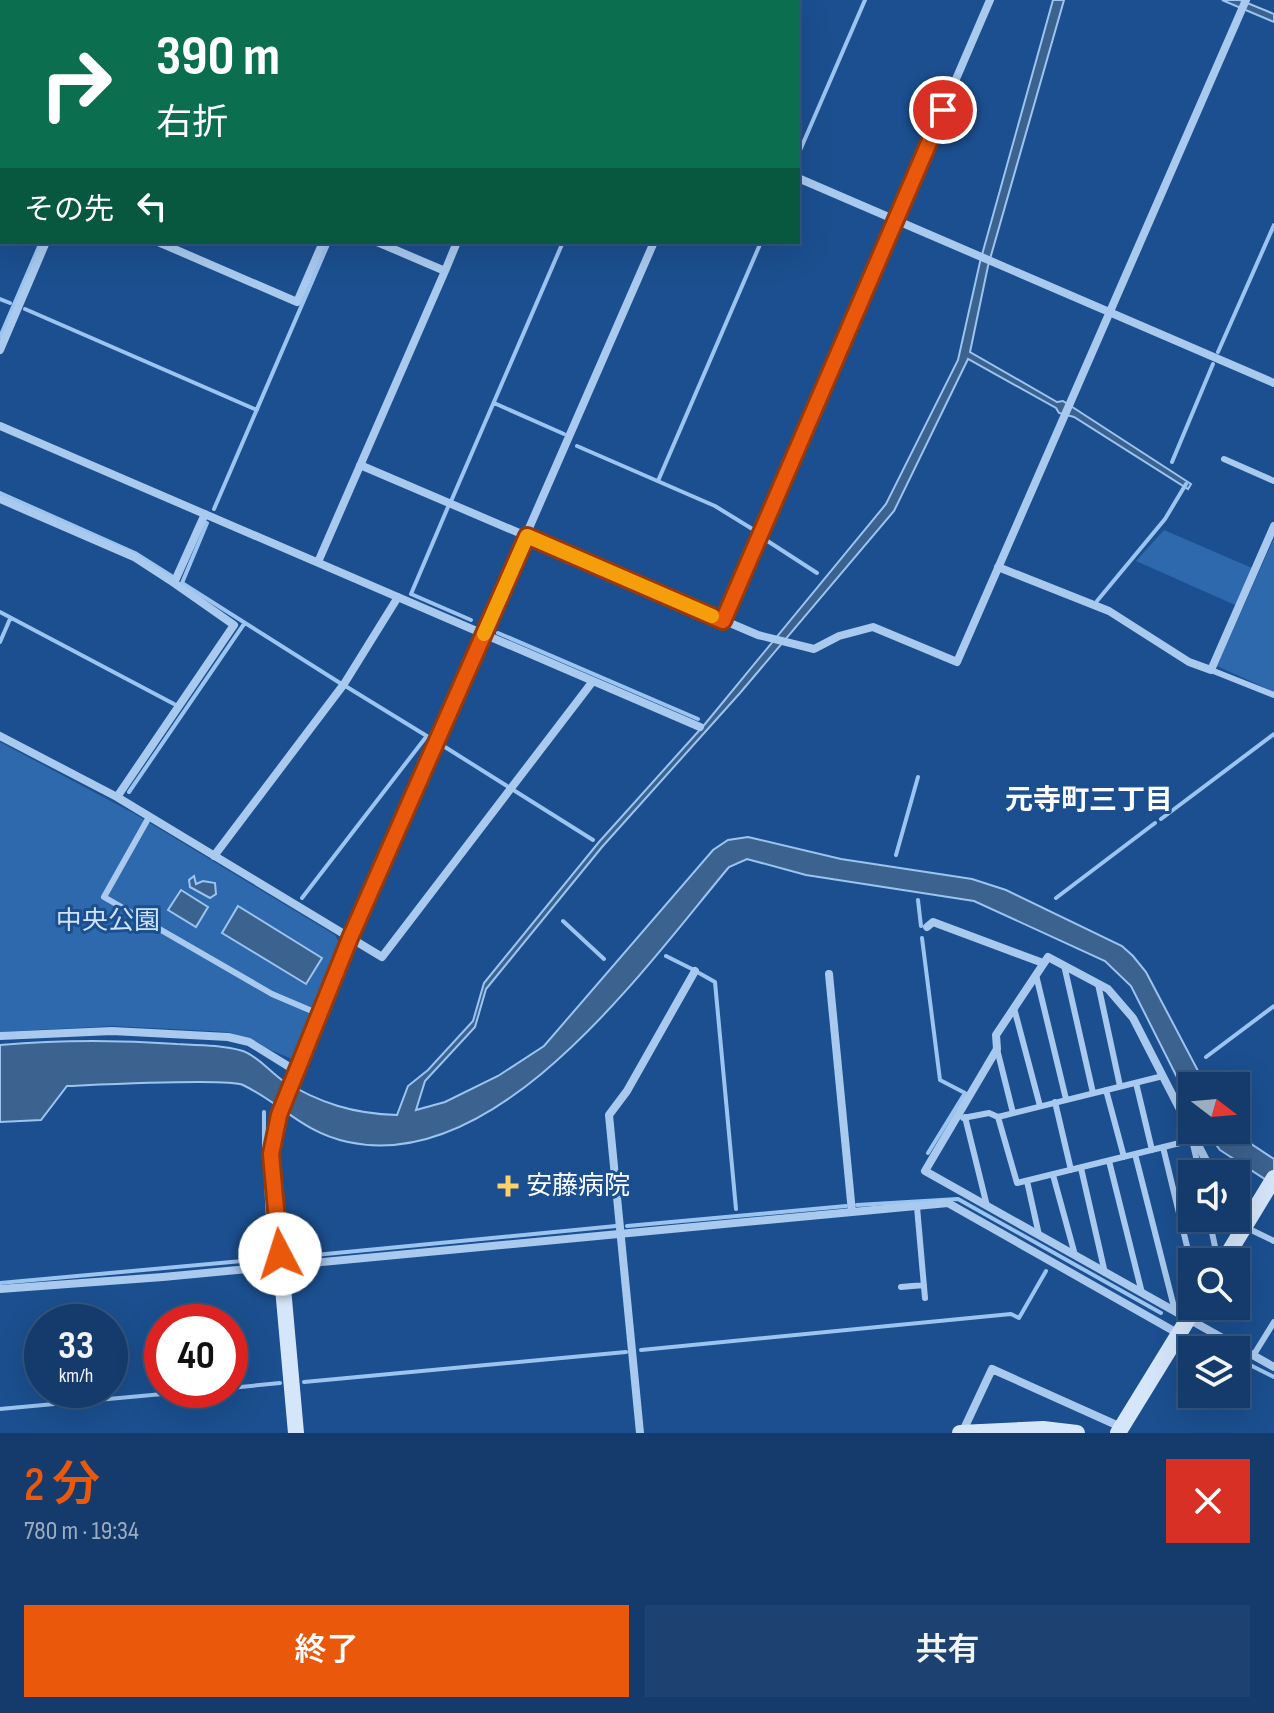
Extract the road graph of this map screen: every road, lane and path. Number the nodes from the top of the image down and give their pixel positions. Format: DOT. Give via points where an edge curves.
graph roads {
  1 [pos="990,0"];
  2 [pos="1246,0"];
  3 [pos="800,179"];
  4 [pos="896,220"];
  5 [pos="45,244"];
  6 [pos="163,244"];
  7 [pos="322,244"];
  8 [pos="382,244"];
  9 [pos="456,244"];
  10 [pos="653,244"];
  11 [pos="445,271"];
  12 [pos="1111,312"];
  13 [pos="0,350"];
  14 [pos="1274,383"];
  15 [pos="0,426"];
  16 [pos="1224,459"];
  17 [pos="360,465"];
  18 [pos="1274,481"];
  19 [pos="0,499"];
  20 [pos="205,514"];
  21 [pos="1274,526"];
  22 [pos="527,536"];
  23 [pos="318,562"];
  24 [pos="998,567"];
  25 [pos="174,583"];
  26 [pos="398,597"];
  27 [pos="723,621"];
  28 [pos="484,633"];
  29 [pos="1211,670"];
  30 [pos="593,681"];
  31 [pos="1274,695"];
  32 [pos="700,727"];
  33 [pos="0,736"];
  34 [pos="117,797"];
  35 [pos="149,817"];
  36 [pos="214,856"];
  37 [pos="927,927"];
  38 [pos="350,938"];
  39 [pos="1043,963"];
  40 [pos="1064,965"];
  41 [pos="695,971"];
  42 [pos="829,974"];
  43 [pos="1036,975"];
  44 [pos="1098,984"];
  45 [pos="1014,1008"];
  46 [pos="319,1014"];
  47 [pos="0,1036"];
  48 [pos="997,1049"];
  49 [pos="293,1076"];
  50 [pos="1163,1076"];
  51 [pos="1136,1083"];
  52 [pos="1120,1086"];
  53 [pos="1106,1090"];
  54 [pos="1093,1093"];
  55 [pos="1066,1099"];
  56 [pos="1055,1102"];
  57 [pos="1040,1106"];
  58 [pos="1178,1109"];
  59 [pos="1013,1113"];
  60 [pos="965,1117"];
  61 [pos="998,1117"];
  62 [pos="953,1124"];
  63 [pos="1178,1143"];
  64 [pos="1163,1147"];
  65 [pos="1152,1150"];
  66 [pos="1135,1154"];
  67 [pos="1124,1157"];
  68 [pos="1109,1161"];
  69 [pos="1081,1168"];
  70 [pos="1071,1170"];
  71 [pos="1053,1175"];
  72 [pos="1027,1181"];
  73 [pos="1271,1183"];
  74 [pos="1250,1203"];
  75 [pos="987,1206"];
  76 [pos="917,1207"];
  77 [pos="1257,1207"];
  78 [pos="852,1212"];
  79 [pos="1250,1219"];
  80 [pos="1250,1229"];
  81 [pos="622,1234"];
  82 [pos="1039,1235"];
  83 [pos="1274,1241"];
  84 [pos="1187,1248"];
  85 [pos="1075,1255"];
  86 [pos="280,1260"];
  87 [pos="1105,1273"];
  88 [pos="924,1285"];
  89 [pos="901,1287"];
  90 [pos="0,1289"];
  91 [pos="1142,1293"];
  92 [pos="925,1298"];
  93 [pos="1178,1298"];
  94 [pos="1178,1314"];
  95 [pos="1178,1315"];
  96 [pos="1183,1320"];
  97 [pos="1188,1320"];
  98 [pos="1274,1322"];
  99 [pos="1253,1356"];
  100 [pos="1274,1367"];
  101 [pos="1120,1430"];
  102 [pos="296,1433"];
  103 [pos="640,1433"];
  104 [pos="961,1433"];
  105 [pos="1077,1433"];
  1 -- 4 [label="street"];
  2 -- 12 [label="street"];
  3 -- 4 [label="street"];
  4 -- 12 [label="street"];
  4 -- 27 [label="street"];
  5 -- 13 [label="street"];
  6 -- 7 [label="street" via="297,302"];
  8 -- 11 [label="street"];
  9 -- 11 [label="street"];
  10 -- 22 [label="street"];
  11 -- 17 [label="street"];
  12 -- 14 [label="street"];
  12 -- 24 [label="street"];
  15 -- 20 [label="street"];
  16 -- 18 [label="lane"];
  17 -- 22 [label="street"];
  17 -- 23 [label="street"];
  19 -- 25 [label="street" via="134,557"];
  20 -- 23 [label="street"];
  20 -- 25 [label="street"];
  21 -- 29 [label="street"];
  22 -- 27 [label="street"];
  22 -- 28 [label="street"];
  23 -- 26 [label="street"];
  24 -- 27 [label="street" via="957,662 873,627 814,649"];
  24 -- 29 [label="street" via="1109,611 1189,662"];
  25 -- 34 [label="street" via="234,625"];
  26 -- 28 [label="street"];
  26 -- 36 [label="street" via="344,684"];
  28 -- 30 [label="street"];
  28 -- 38 [label="street"];
  29 -- 31 [label="lane"];
  30 -- 32 [label="street"];
  30 -- 38 [label="street" via="382,957"];
  33 -- 34 [label="street"];
  34 -- 35 [label="street"];
  35 -- 36 [label="street"];
  35 -- 46 [label="lane" via="104,897 272,994"];
  36 -- 38 [label="street"];
  37 -- 39 [label="street" via="933,922"];
  38 -- 46 [label="street"];
  39 -- 40 [label="street" via="1048,957"];
  39 -- 43 [label="street"];
  40 -- 44 [label="street"];
  40 -- 54 [label="lane"];
  41 -- 81 [label="street" via="609,1115"];
  42 -- 78 [label="street"];
  43 -- 45 [label="street"];
  43 -- 55 [label="lane"];
  44 -- 50 [label="street" via="1133,1018"];
  44 -- 52 [label="lane"];
  45 -- 48 [label="street" via="996,1035"];
  45 -- 57 [label="lane"];
  46 -- 49 [label="street"];
  47 -- 49 [label="street" via="112,1031 228,1037 249,1042"];
  48 -- 59 [label="lane"];
  48 -- 62 [label="street"];
  49 -- 86 [label="street" via="271,1154"];
  50 -- 51 [label="lane"];
  50 -- 58 [label="street"];
  51 -- 52 [label="lane"];
  51 -- 65 [label="lane"];
  52 -- 53 [label="lane"];
  53 -- 54 [label="lane"];
  53 -- 67 [label="lane"];
  54 -- 55 [label="lane"];
  55 -- 56 [label="lane"];
  56 -- 57 [label="lane"];
  56 -- 70 [label="lane"];
  57 -- 59 [label="lane"];
  59 -- 61 [label="lane"];
  60 -- 61 [label="lane"];
  60 -- 62 [label="lane"];
  60 -- 75 [label="lane"];
  61 -- 72 [label="lane" via="1017,1183"];
  62 -- 75 [label="street" via="925,1171"];
  63 -- 64 [label="lane"];
  64 -- 65 [label="lane"];
  64 -- 84 [label="lane"];
  65 -- 66 [label="lane"];
  66 -- 67 [label="lane"];
  66 -- 93 [label="lane"];
  67 -- 68 [label="lane"];
  68 -- 69 [label="lane"];
  68 -- 91 [label="lane"];
  69 -- 70 [label="lane"];
  69 -- 87 [label="lane"];
  70 -- 71 [label="lane"];
  71 -- 72 [label="lane"];
  71 -- 85 [label="lane"];
  72 -- 82 [label="lane"];
  73 -- 77 [label="street"];
  74 -- 77 [label="street"];
  75 -- 82 [label="street"];
  76 -- 78 [label="street"];
  76 -- 88 [label="lane"];
  76 -- 95 [label="street" via="960,1207"];
  77 -- 79 [label="street"];
  78 -- 81 [label="street"];
  80 -- 83 [label="lane"];
  81 -- 86 [label="street"];
  81 -- 103 [label="street"];
  82 -- 85 [label="street"];
  85 -- 87 [label="street"];
  86 -- 90 [label="street"];
  86 -- 102 [label="street"];
  87 -- 91 [label="street"];
  88 -- 89 [label="lane"];
  88 -- 92 [label="lane"];
  91 -- 94 [label="street"];
  96 -- 101 [label="street"];
  97 -- 99 [label="street"];
  98 -- 99 [label="lane"];
  99 -- 100 [label="street"];
  101 -- 104 [label="street" via="992,1369"];
  104 -- 105 [label="street"];
}
